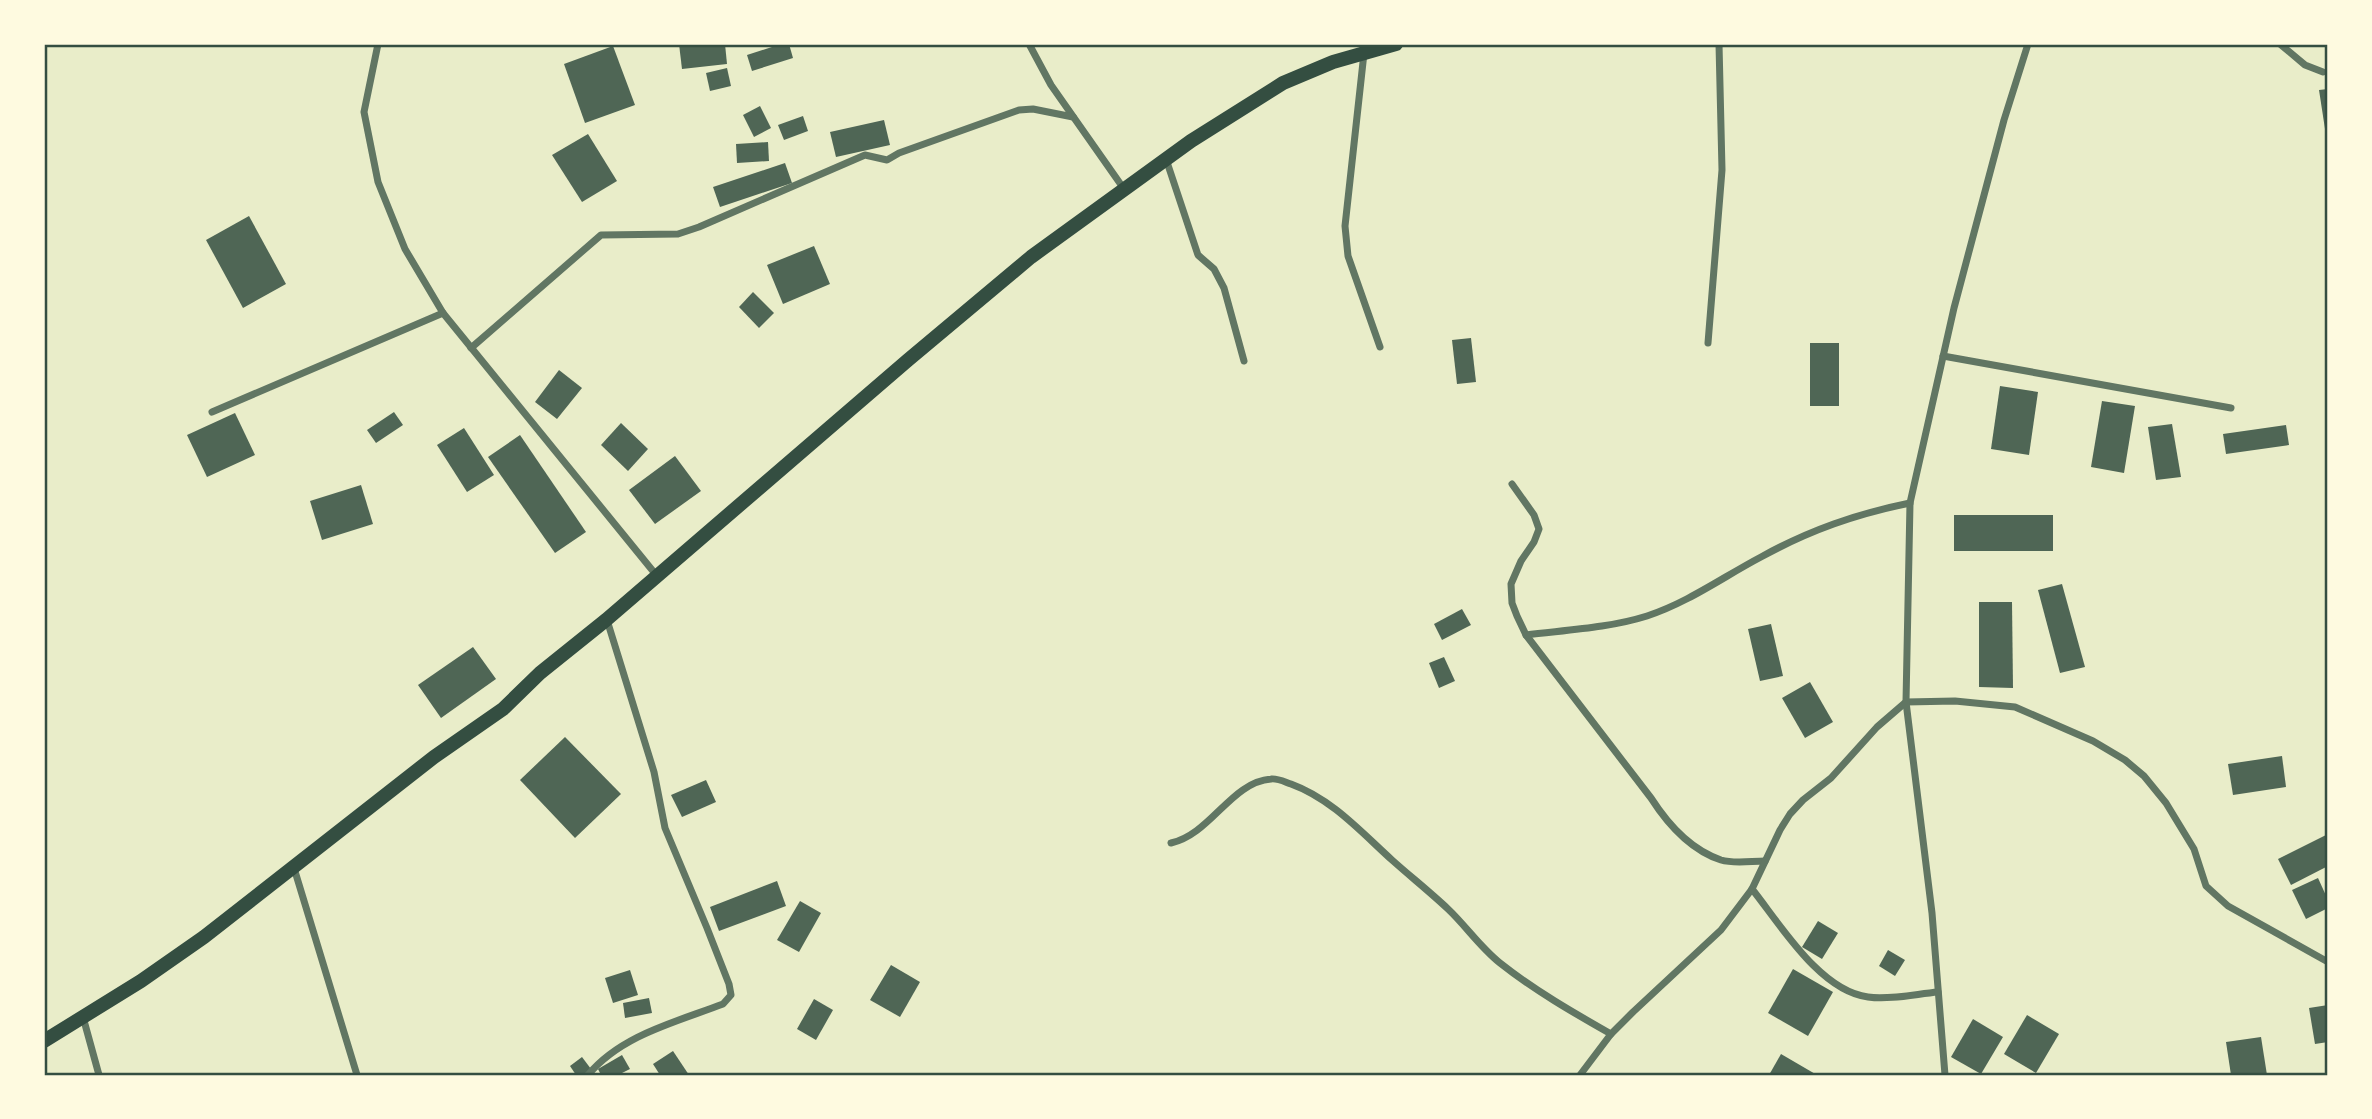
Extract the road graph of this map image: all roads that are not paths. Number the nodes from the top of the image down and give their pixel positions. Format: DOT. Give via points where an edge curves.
graph roads {
  1 [pos="378,44"];
  2 [pos="1029,44"];
  3 [pos="1396,44"];
  4 [pos="1719,44"];
  5 [pos="2028,44"];
  6 [pos="2280,44"];
  7 [pos="1364,53"];
  8 [pos="2323,72"];
  9 [pos="1073,117"];
  10 [pos="1166,159"];
  11 [pos="1125,189"];
  12 [pos="443,313"];
  13 [pos="1708,344"];
  14 [pos="1380,347"];
  15 [pos="471,348"];
  16 [pos="1943,356"];
  17 [pos="1244,361"];
  18 [pos="2231,408"];
  19 [pos="212,412"];
  20 [pos="1511,484"];
  21 [pos="1910,503"];
  22 [pos="657,576"];
  23 [pos="606,620"];
  24 [pos="1526,635"];
  25 [pos="1906,702"];
  26 [pos="1171,843"];
  27 [pos="1765,861"];
  28 [pos="293,867"];
  29 [pos="1752,889"];
  30 [pos="2328,961"];
  31 [pos="1938,992"];
  32 [pos="83,1017"];
  33 [pos="1611,1034"];
  34 [pos="44,1041"];
  35 [pos="99,1075"];
  36 [pos="357,1075"];
  37 [pos="588,1075"];
  38 [pos="1580,1075"];
  39 [pos="1945,1075"];
  1 -- 12 [label="street" via="364,112 378,182 405,249"];
  2 -- 9 [label="street"];
  3 -- 7 [label="main road"];
  4 -- 13 [label="street" via="1722,170"];
  5 -- 16 [label="street"];
  6 -- 8 [label="street" via="2305,65"];
  7 -- 10 [label="main road" via="1283,83"];
  7 -- 14 [label="street" via="1345,226 1348,256"];
  9 -- 11 [label="street"];
  9 -- 15 [label="street" via="1019,110 887,159 865,155 678,234 601,235"];
  10 -- 11 [label="main road"];
  10 -- 17 [label="street" via="1198,255 1214,269 1224,288"];
  11 -- 22 [label="main road" via="1031,257"];
  12 -- 15 [label="street"];
  12 -- 19 [label="street"];
  15 -- 22 [label="street"];
  16 -- 18 [label="street"];
  16 -- 21 [label="street"];
  20 -- 24 [label="street" via="1534,514 1539,529 1511,584 1512,603"];
  21 -- 24 [label="street" via="1819,528 1687,600 1647,616"];
  21 -- 25 [label="street"];
  22 -- 23 [label="main road"];
  23 -- 28 [label="main road" via="503,709"];
  23 -- 37 [label="street" via="654,772 665,828 731,995 723,1004 620,1047"];
  24 -- 27 [label="street" via="1679,834 1722,860"];
  25 -- 27 [label="street" via="1790,814"];
  25 -- 30 [label="street" via="2015,707 2125,760 2166,803 2194,849 2206,886 2228,905"];
  25 -- 31 [label="street"];
  26 -- 33 [label="street" via="1199,830 1252,783 1274,778 1297,786 1366,834 1499,962"];
  27 -- 29 [label="street"];
  28 -- 32 [label="main road" via="204,937"];
  28 -- 36 [label="street"];
  29 -- 31 [label="street" via="1811,963 1849,991 1871,998"];
  29 -- 33 [label="street" via="1721,930"];
  31 -- 39 [label="street"];
  32 -- 34 [label="main road"];
  32 -- 35 [label="street"];
  33 -- 38 [label="street"];
}
